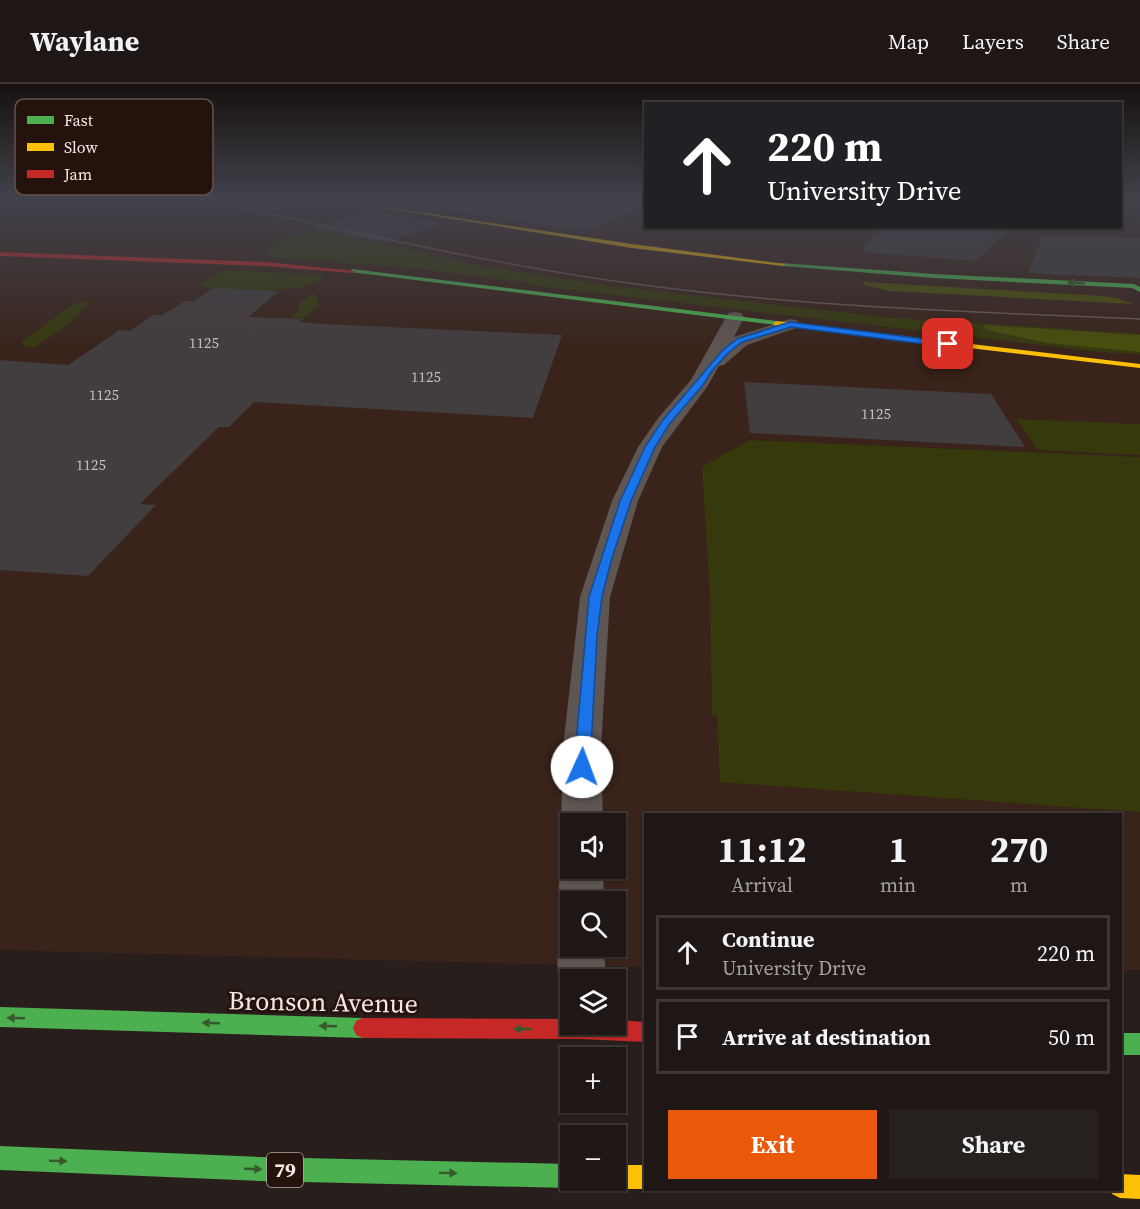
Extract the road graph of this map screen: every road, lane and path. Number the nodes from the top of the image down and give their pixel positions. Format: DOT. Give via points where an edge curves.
graph roads {
  1 [pos="673,250"];
  2 [pos="0,254"];
  3 [pos="1137,288"];
  4 [pos="735,317"];
  5 [pos="790,324"];
  6 [pos="994,350"];
  7 [pos="1140,366"];
  8 [pos="707,371"];
  9 [pos="1140,375"];
  10 [pos="582,813"];
  11 [pos="0,1017"];
  12 [pos="560,1027"];
  13 [pos="626,1031"];
  14 [pos="644,1032"];
  15 [pos="1122,1044"];
  16 [pos="1140,1044"];
  17 [pos="0,1158"];
  18 [pos="560,1176"];
  19 [pos="626,1177"];
  20 [pos="644,1177"];
  21 [pos="1122,1186"];
  22 [pos="1140,1187"];
  3 -- 1 [label="street, one-way" via="926,276"];
  2 -- 4 [label="street" via="357,271"];
  4 -- 5 [label="street"];
  4 -- 8 [label="street"];
  5 -- 6 [label="street"];
  5 -- 8 [label="street" via="740,341"];
  6 -- 7 [label="street"];
  6 -- 9 [label="street"];
  8 -- 10 [label="street" via="646,455 625,501 598,588 582,748"];
  12 -- 11 [label="street, Bronson Avenue, one-way" via="364,1028"];
  13 -- 14 [label="street, Bronson Avenue"];
  15 -- 16 [label="street"];
  17 -- 18 [label="street, 79, one-way"];
  19 -- 20 [label="street"];
  21 -- 22 [label="street"];
}
